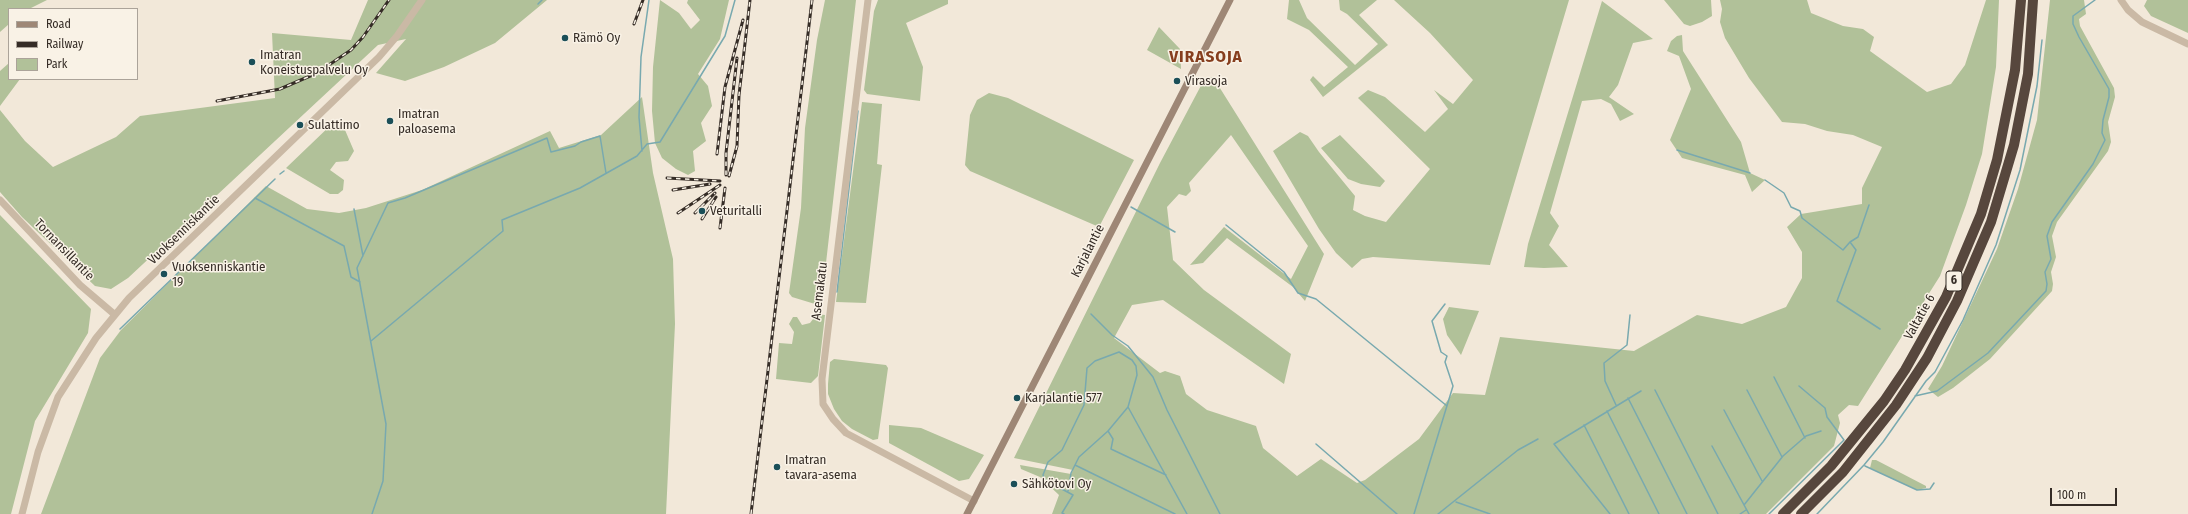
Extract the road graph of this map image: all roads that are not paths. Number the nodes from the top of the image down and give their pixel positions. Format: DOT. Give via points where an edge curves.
graph roads {
  1 [pos="422,0"];
  2 [pos="868,0"];
  3 [pos="1230,0"];
  4 [pos="2021,0"];
  5 [pos="2033,0"];
  6 [pos="2121,0"];
  7 [pos="2188,44"];
  8 [pos="0,200"];
  9 [pos="114,314"];
  10 [pos="974,502"];
  11 [pos="22,514"];
  12 [pos="967,514"];
  13 [pos="1783,514"];
  14 [pos="1801,514"];
  1 -- 9 [label="street, Vuoksenniskantie" via="379,57"];
  2 -- 10 [label="street, Asemakatu" via="822,379 823,404 840,427 854,438"];
  3 -- 10 [label="main road, Karjalantie"];
  4 -- 13 [label="highway, Valtatie 6 / 6" via="2015,70 1997,160 1981,214 1946,297 1905,370 1871,418 1831,466"];
  5 -- 14 [label="highway, Valtatie 6 / 6" via="2028,74 2014,145 1991,222 1957,301 1926,358 1896,405 1843,472"];
  6 -- 7 [label="street" via="2142,22"];
  8 -- 9 [label="street, Tornansillantie" via="75,280"];
  9 -- 11 [label="street, Vuoksenniskantie" via="79,361 58,397 38,452"];
  10 -- 12 [label="main road, Karjalantie"];
}
